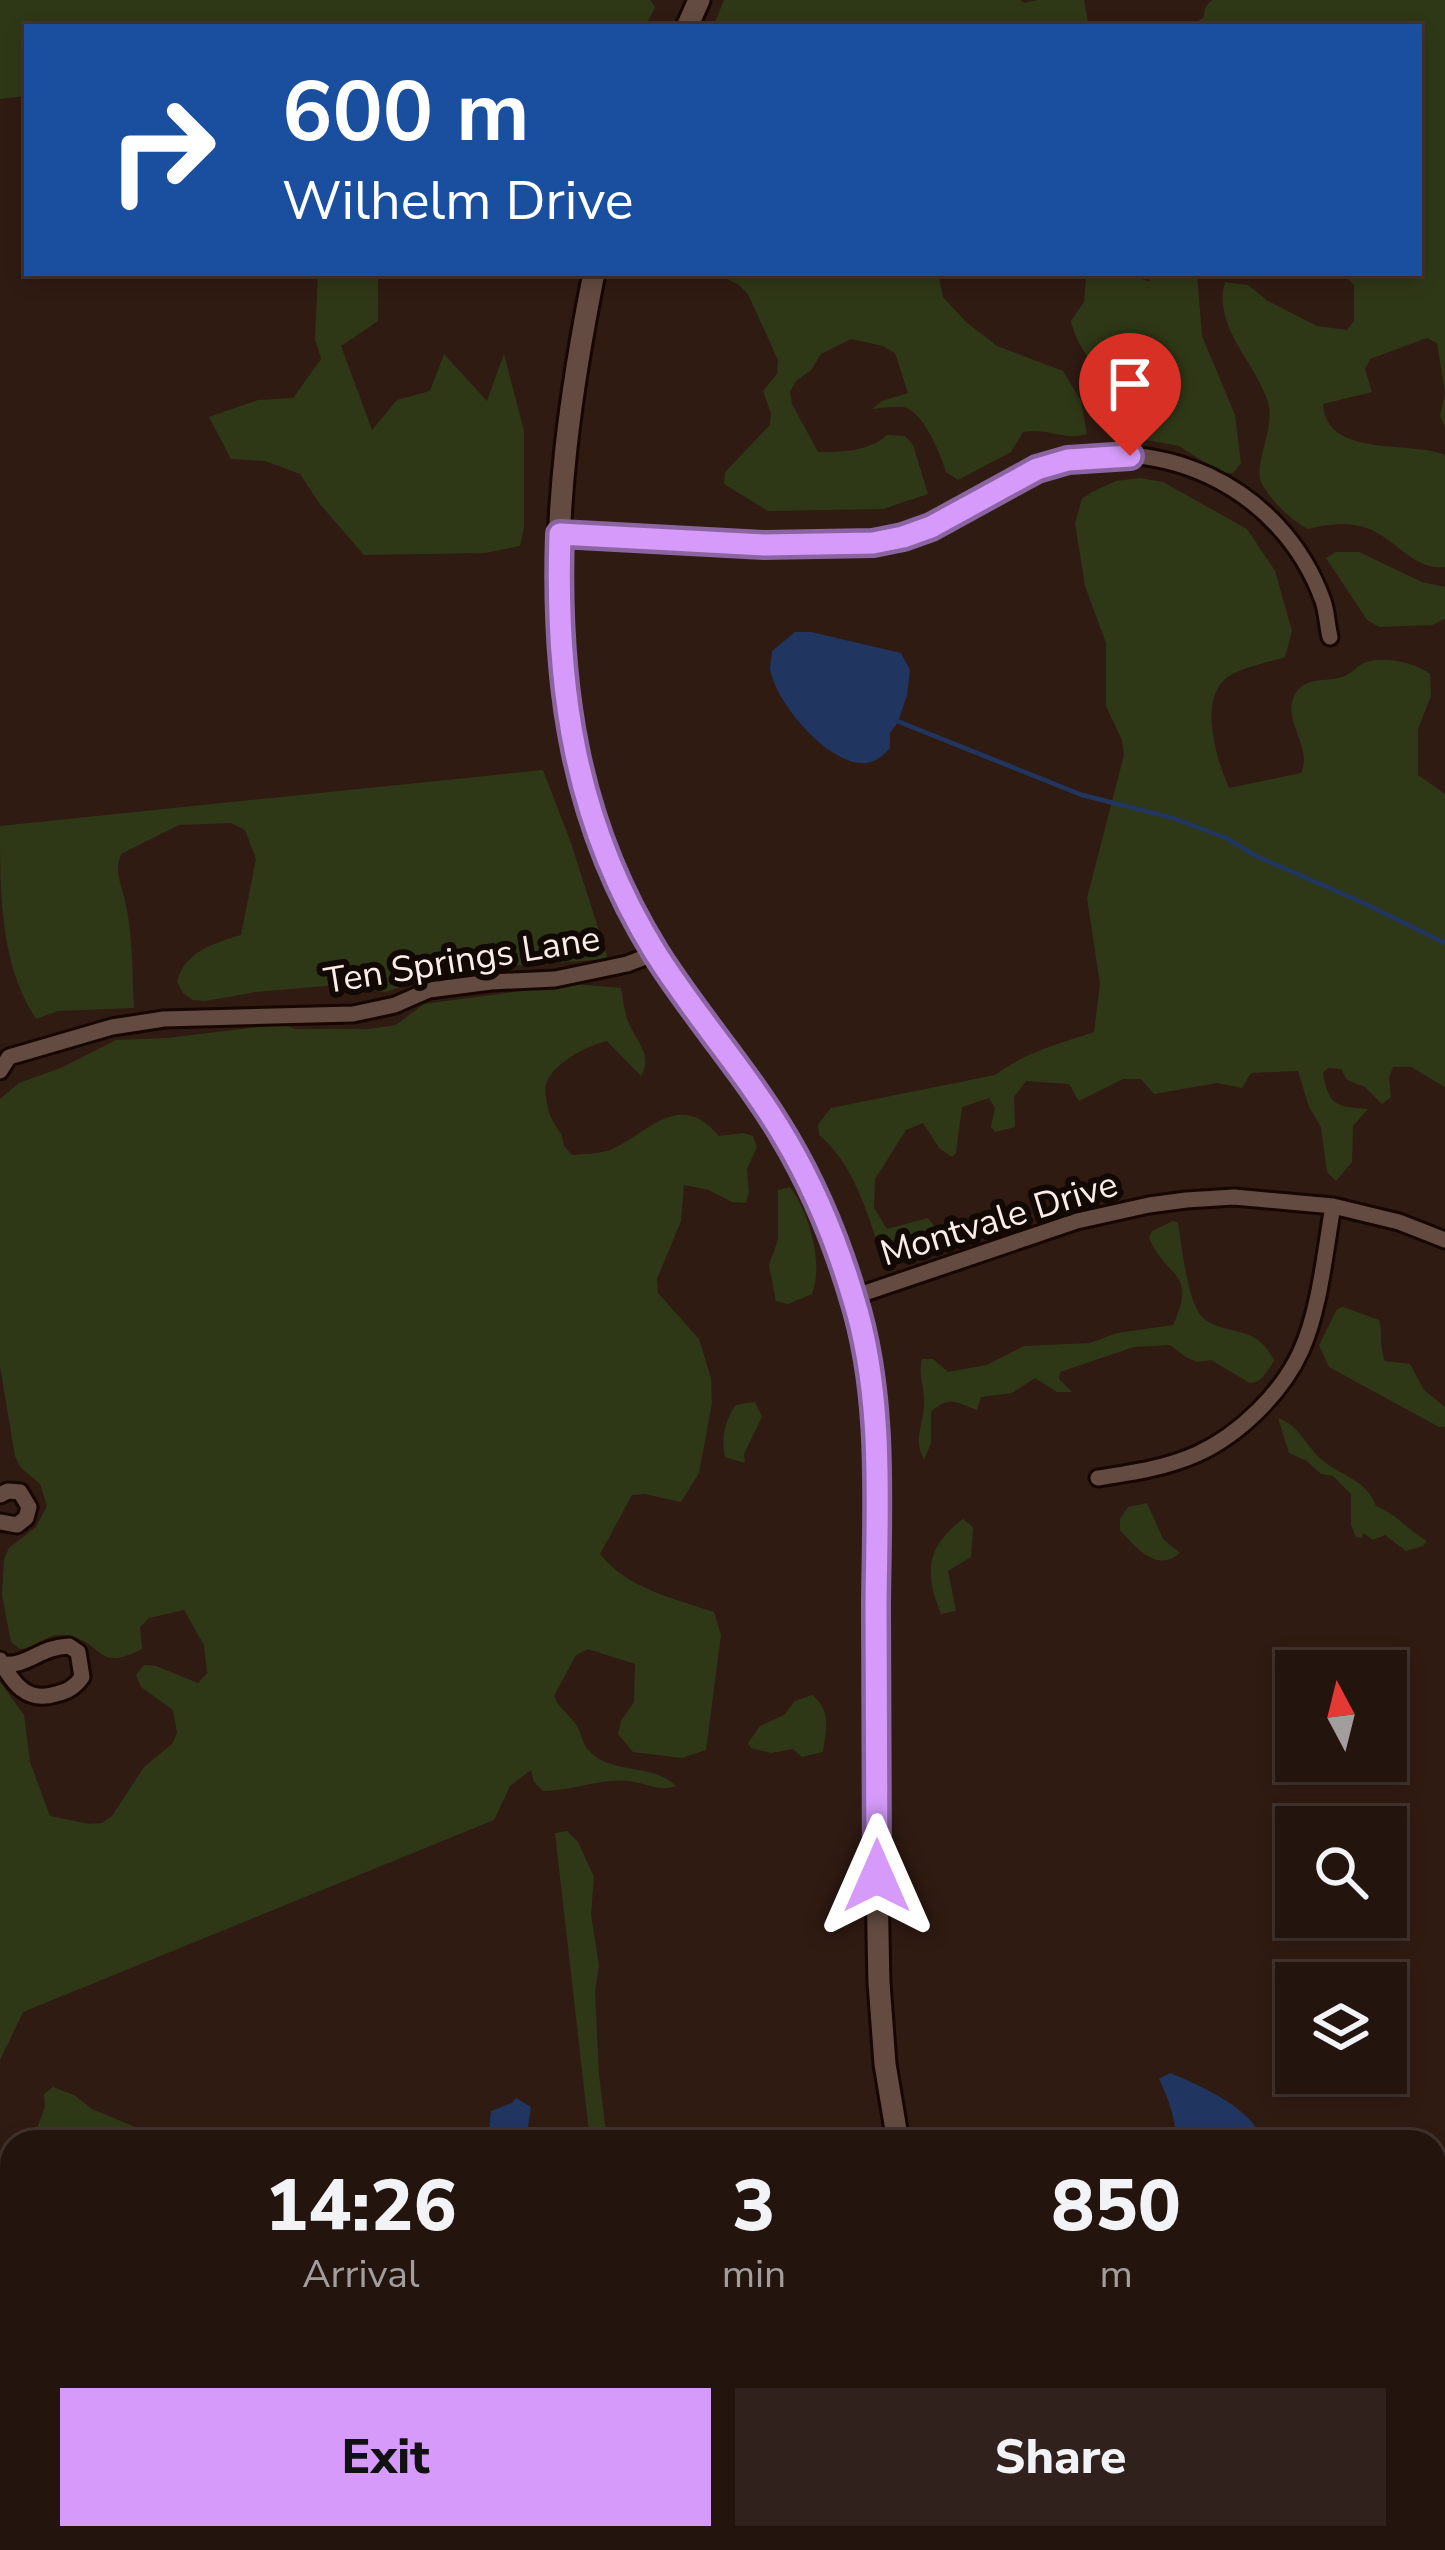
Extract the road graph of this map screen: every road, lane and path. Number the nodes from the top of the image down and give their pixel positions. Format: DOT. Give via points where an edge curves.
graph roads {
  1 [pos="593,276"];
  2 [pos="560,534"];
  3 [pos="1330,637"];
  4 [pos="656,953"];
  5 [pos="0,1071"];
  6 [pos="1333,1206"];
  7 [pos="1445,1240"];
  8 [pos="853,1297"];
  9 [pos="1097,1478"];
  10 [pos="1,1491"];
  11 [pos="2,1528"];
  12 [pos="1,1662"];
  13 [pos="896,2130"];
  1 -- 2 [label="street"];
  2 -- 3 [label="street" via="873,543 931,527 1037,469 1104,456 1150,458 1209,475 1262,510 1312,576"];
  2 -- 4 [label="street" via="560,647 573,748 598,831"];
  4 -- 5 [label="street, Ten Springs Lane" via="555,979 429,990 353,1014 112,1027 9,1057"];
  4 -- 8 [label="street" via="782,1132"];
  6 -- 7 [label="street, Montvale Drive"];
  6 -- 8 [label="street, Montvale Drive" via="1234,1197 1149,1205 1077,1221"];
  6 -- 9 [label="street" via="1300,1352 1265,1402 1198,1454"];
  8 -- 13 [label="street" via="870,1370 877,1461 879,1984"];
  10 -- 11 [label="street" via="20,1492 29,1507 22,1522"];
  12 -- 12 [label="street" via="36,1697 61,1693 82,1677 69,1646 21,1664"];
}
